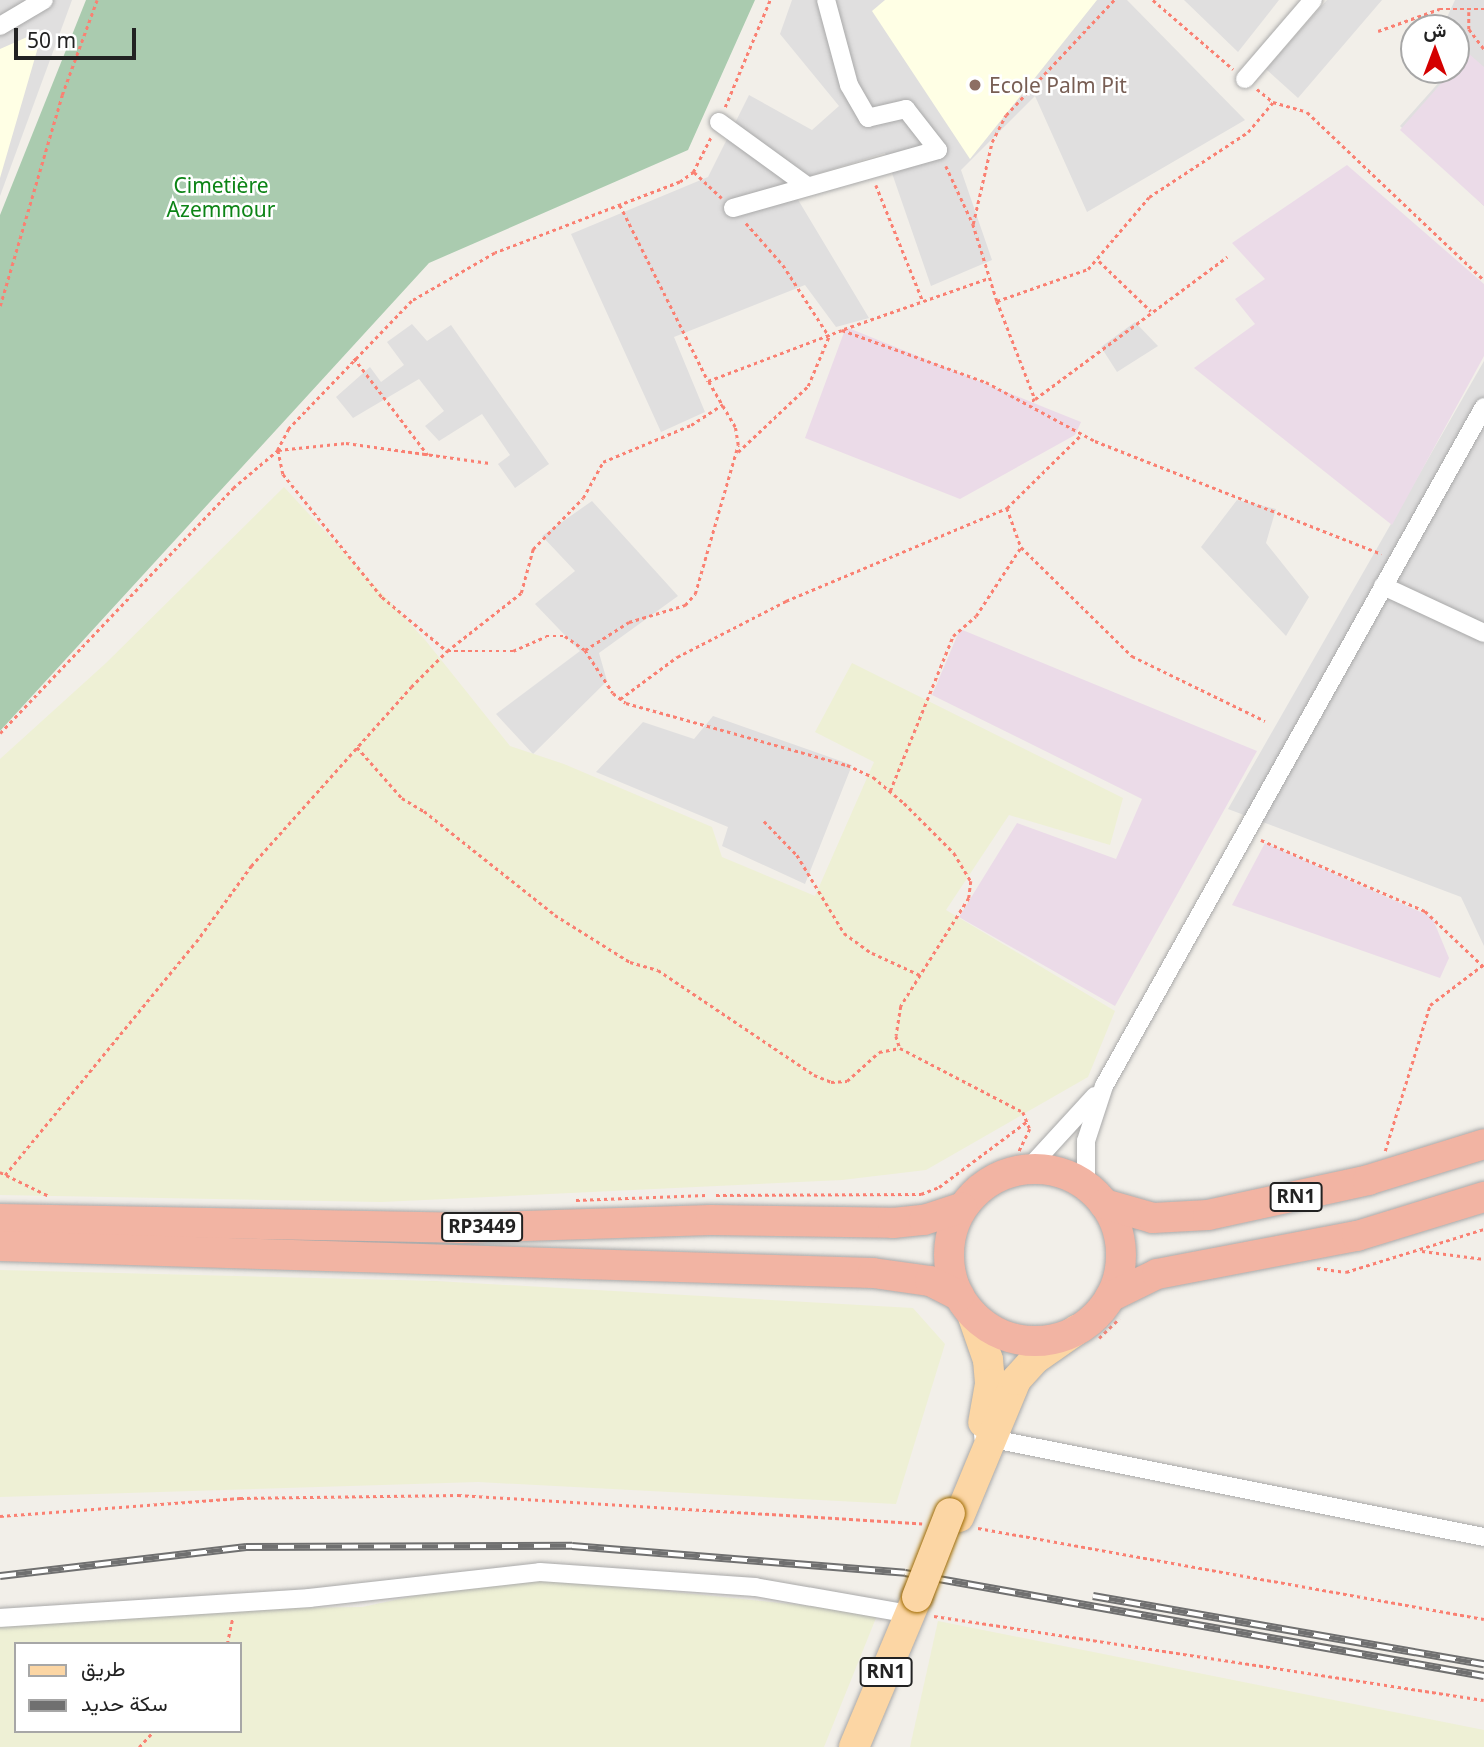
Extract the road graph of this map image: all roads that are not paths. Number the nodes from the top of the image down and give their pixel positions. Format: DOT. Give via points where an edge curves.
graph roads {
  1 [pos="44,0"];
  2 [pos="826,0"];
  3 [pos="1313,0"];
  4 [pos="0,26"];
  5 [pos="1245,79"];
  6 [pos="719,122"];
  7 [pos="807,186"];
  8 [pos="733,208"];
  9 [pos="1484,407"];
  10 [pos="1383,586"];
  11 [pos="1484,633"];
  12 [pos="1104,1086"];
  13 [pos="1484,1144"];
  14 [pos="1018,1171"];
  15 [pos="1095,1195"];
  16 [pos="1484,1197"];
  17 [pos="962,1208"];
  18 [pos="0,1219"];
  19 [pos="0,1246"];
  20 [pos="1118,1304"];
  21 [pos="965,1305"];
  22 [pos="1083,1336"];
  23 [pos="984,1438"];
  24 [pos="1484,1536"];
  25 [pos="919,1606"];
  26 [pos="0,1618"];
  27 [pos="854,1747"];
  28 [pos="866,1747"];
  1 -- 4 [label="street"];
  2 -- 7 [label="street" via="849,85 868,118 877,120 906,109 938,150"];
  3 -- 5 [label="street"];
  6 -- 7 [label="street"];
  7 -- 8 [label="street"];
  9 -- 10 [label="street"];
  10 -- 11 [label="street"];
  10 -- 12 [label="street"];
  12 -- 14 [label="street"];
  12 -- 15 [label="street" via="1086,1141"];
  13 -- 15 [label="highway, RN1" via="1368,1180 1180,1219 1143,1217"];
  14 -- 15 [label="highway, RN1" via="1068,1176"];
  14 -- 17 [label="highway, RN1" via="982,1187"];
  15 -- 20 [label="highway" via="1114,1221 1120,1250"];
  16 -- 20 [label="highway, RN1" via="1357,1236 1167,1271"];
  17 -- 18 [label="highway, RP3449" via="924,1220 870,1223 711,1220 459,1228"];
  17 -- 21 [label="highway, RN1" via="948,1251"];
  19 -- 21 [label="highway, RP3449" via="873,1273 930,1281"];
  20 -- 22 [label="highway, RN1"];
  21 -- 22 [label="highway, RN1" via="1011,1338 1034,1341"];
  21 -- 23 [label="main road, RN1" via="985,1348 990,1384"];
  22 -- 23 [label="main road, RN1" via="1035,1359 1016,1380"];
  23 -- 24 [label="street"];
  23 -- 25 [label="main road, RN1"];
  25 -- 26 [label="street" via="755,1587 540,1572 233,1604"];
  25 -- 27 [label="main road, RN1"];
  25 -- 28 [label="main road, RN1"];
}
